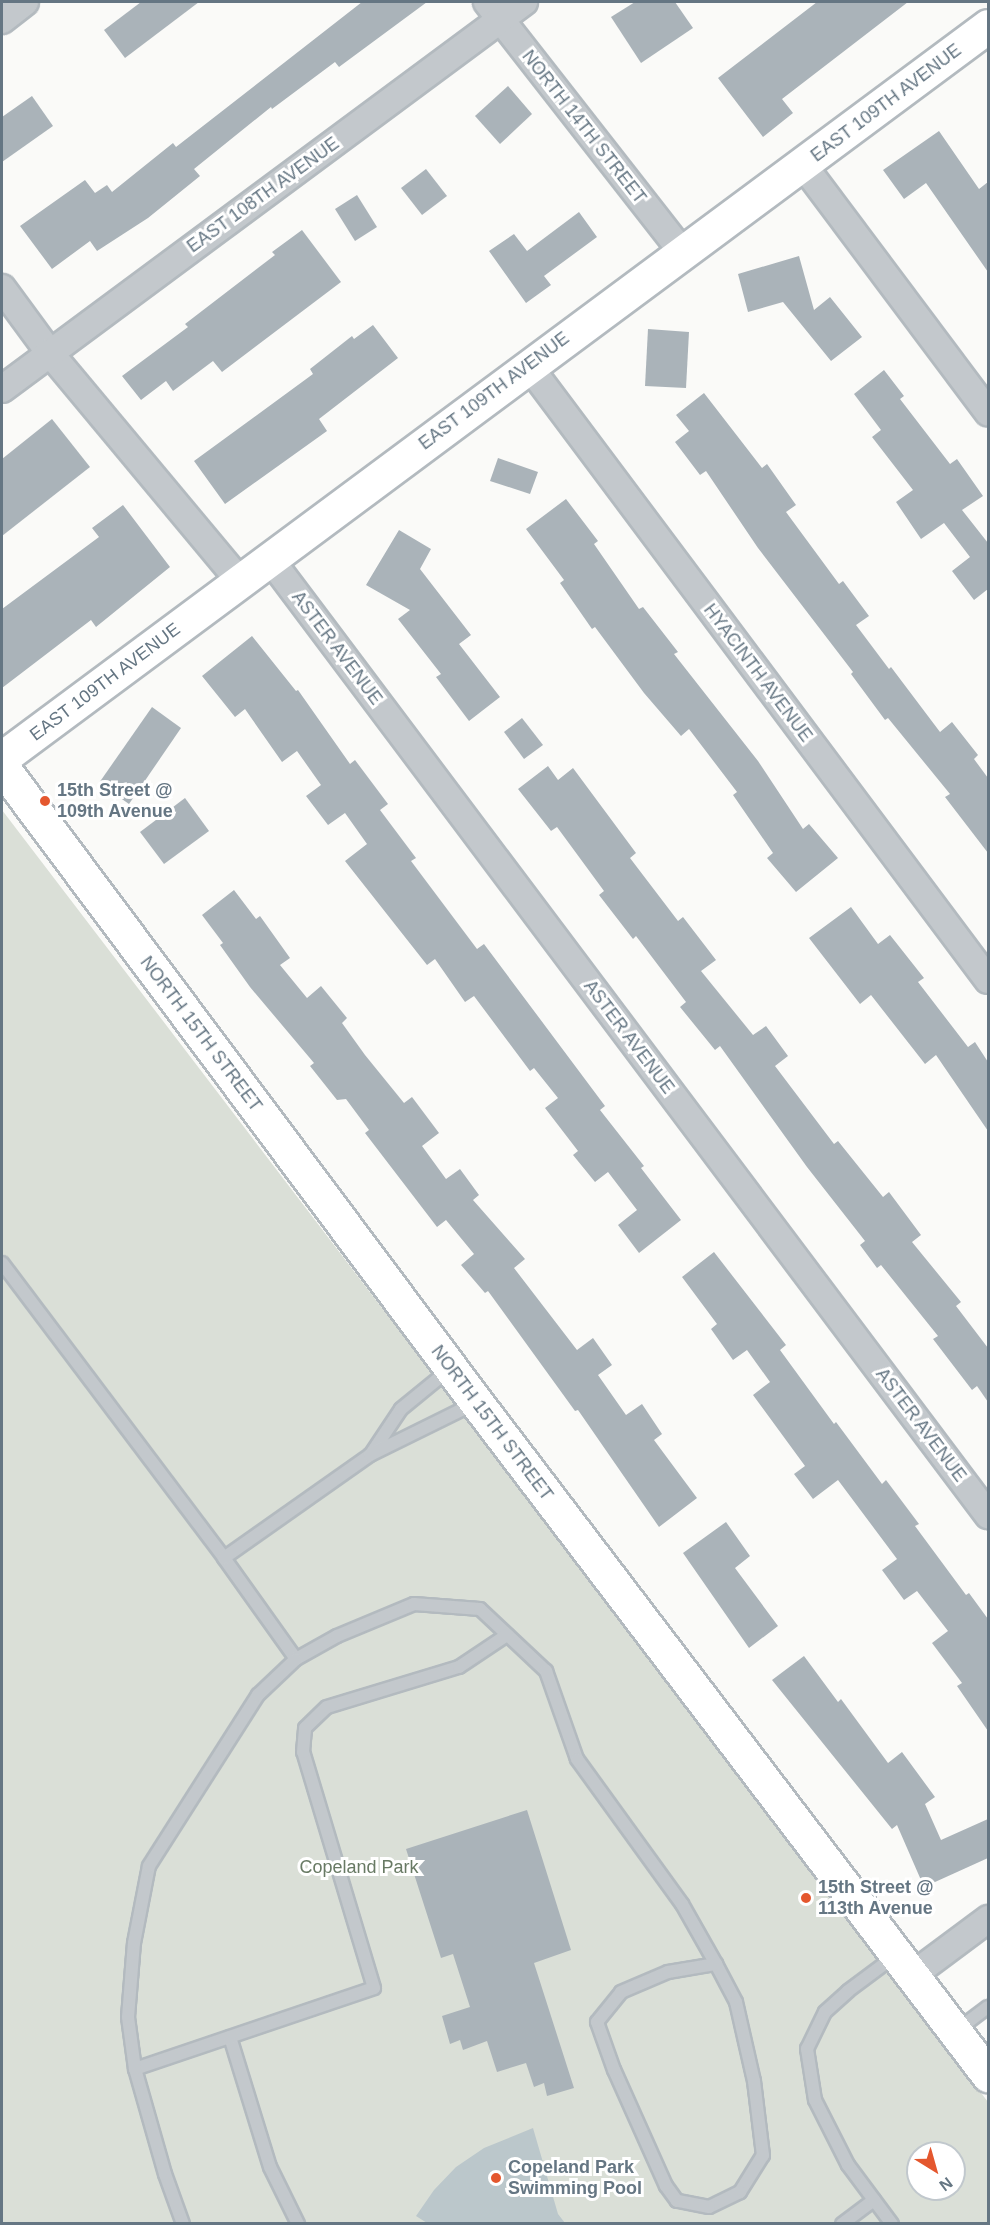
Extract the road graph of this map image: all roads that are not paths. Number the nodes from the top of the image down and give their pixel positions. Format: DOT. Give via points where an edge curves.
graph roads {
  1 [pos="25,2"];
  2 [pos="524,2"];
  3 [pos="494,10"];
  4 [pos="2,20"];
  5 [pos="988,26"];
  6 [pos="802,165"];
  7 [pos="682,252"];
  8 [pos="2,288"];
  9 [pos="49,352"];
  10 [pos="528,365"];
  11 [pos="2,389"];
  12 [pos="988,412"];
  13 [pos="270,559"];
  14 [pos="240,581"];
  15 [pos="2,758"];
  16 [pos="2,767"];
  17 [pos="988,980"];
  18 [pos="2,1263"];
  19 [pos="450,1368"];
  20 [pos="476,1402"];
  21 [pos="370,1455"];
  22 [pos="988,1515"];
  23 [pos="224,1558"];
  24 [pos="507,1635"];
  25 [pos="296,1659"];
  26 [pos="988,1919"];
  27 [pos="716,1964"];
  28 [pos="905,1964"];
  29 [pos="988,2007"];
  30 [pos="956,2031"];
  31 [pos="230,2037"];
  32 [pos="135,2069"];
  33 [pos="988,2075"];
  34 [pos="874,2200"];
  35 [pos="183,2223"];
  36 [pos="298,2223"];
  37 [pos="842,2223"];
  38 [pos="892,2223"];
  1 -- 4 [label="street"];
  2 -- 3 [label="street, EAST 108TH AVENUE"];
  3 -- 7 [label="street, NORTH 14TH STREET"];
  3 -- 9 [label="street, EAST 108TH AVENUE"];
  5 -- 6 [label="street, EAST 109TH AVENUE"];
  6 -- 7 [label="street, EAST 109TH AVENUE"];
  6 -- 12 [label="street"];
  7 -- 10 [label="street, EAST 109TH AVENUE"];
  8 -- 9 [label="street"];
  9 -- 11 [label="street, EAST 108TH AVENUE"];
  9 -- 14 [label="street"];
  10 -- 13 [label="street, EAST 109TH AVENUE"];
  10 -- 17 [label="street, HYACINTH AVENUE"];
  13 -- 14 [label="street, EAST 109TH AVENUE"];
  13 -- 22 [label="street, ASTER AVENUE"];
  14 -- 15 [label="street, EAST 109TH AVENUE"];
  16 -- 19 [label="street, NORTH 15TH STREET"];
  18 -- 23 [label="lane"];
  19 -- 20 [label="street, NORTH 15TH STREET"];
  19 -- 21 [label="lane" via="401,1409"];
  20 -- 21 [label="lane"];
  20 -- 28 [label="street, NORTH 15TH STREET"];
  21 -- 23 [label="lane"];
  23 -- 25 [label="lane"];
  24 -- 25 [label="lane" via="480,1609 414,1604 337,1636"];
  24 -- 27 [label="lane" via="546,1671 577,1759 682,1904"];
  24 -- 31 [label="lane" via="459,1667 327,1707 305,1728 303,1752 374,1988"];
  25 -- 32 [label="lane" via="258,1695 149,1866 134,1943 129,2006"];
  26 -- 28 [label="street"];
  27 -- 27 [label="lane" via="668,1972 621,1992 597,2022 666,2186 677,2200 709,2207 740,2192 763,2155 754,2081 736,2002"];
  28 -- 30 [label="street, NORTH 15TH STREET"];
  28 -- 34 [label="lane" via="848,1991 825,2012 807,2049 815,2100 848,2165"];
  29 -- 30 [label="lane"];
  30 -- 33 [label="street, NORTH 15TH STREET"];
  31 -- 32 [label="lane"];
  31 -- 36 [label="lane" via="270,2167"];
  32 -- 35 [label="lane"];
  34 -- 37 [label="lane"];
  34 -- 38 [label="lane"];
}
